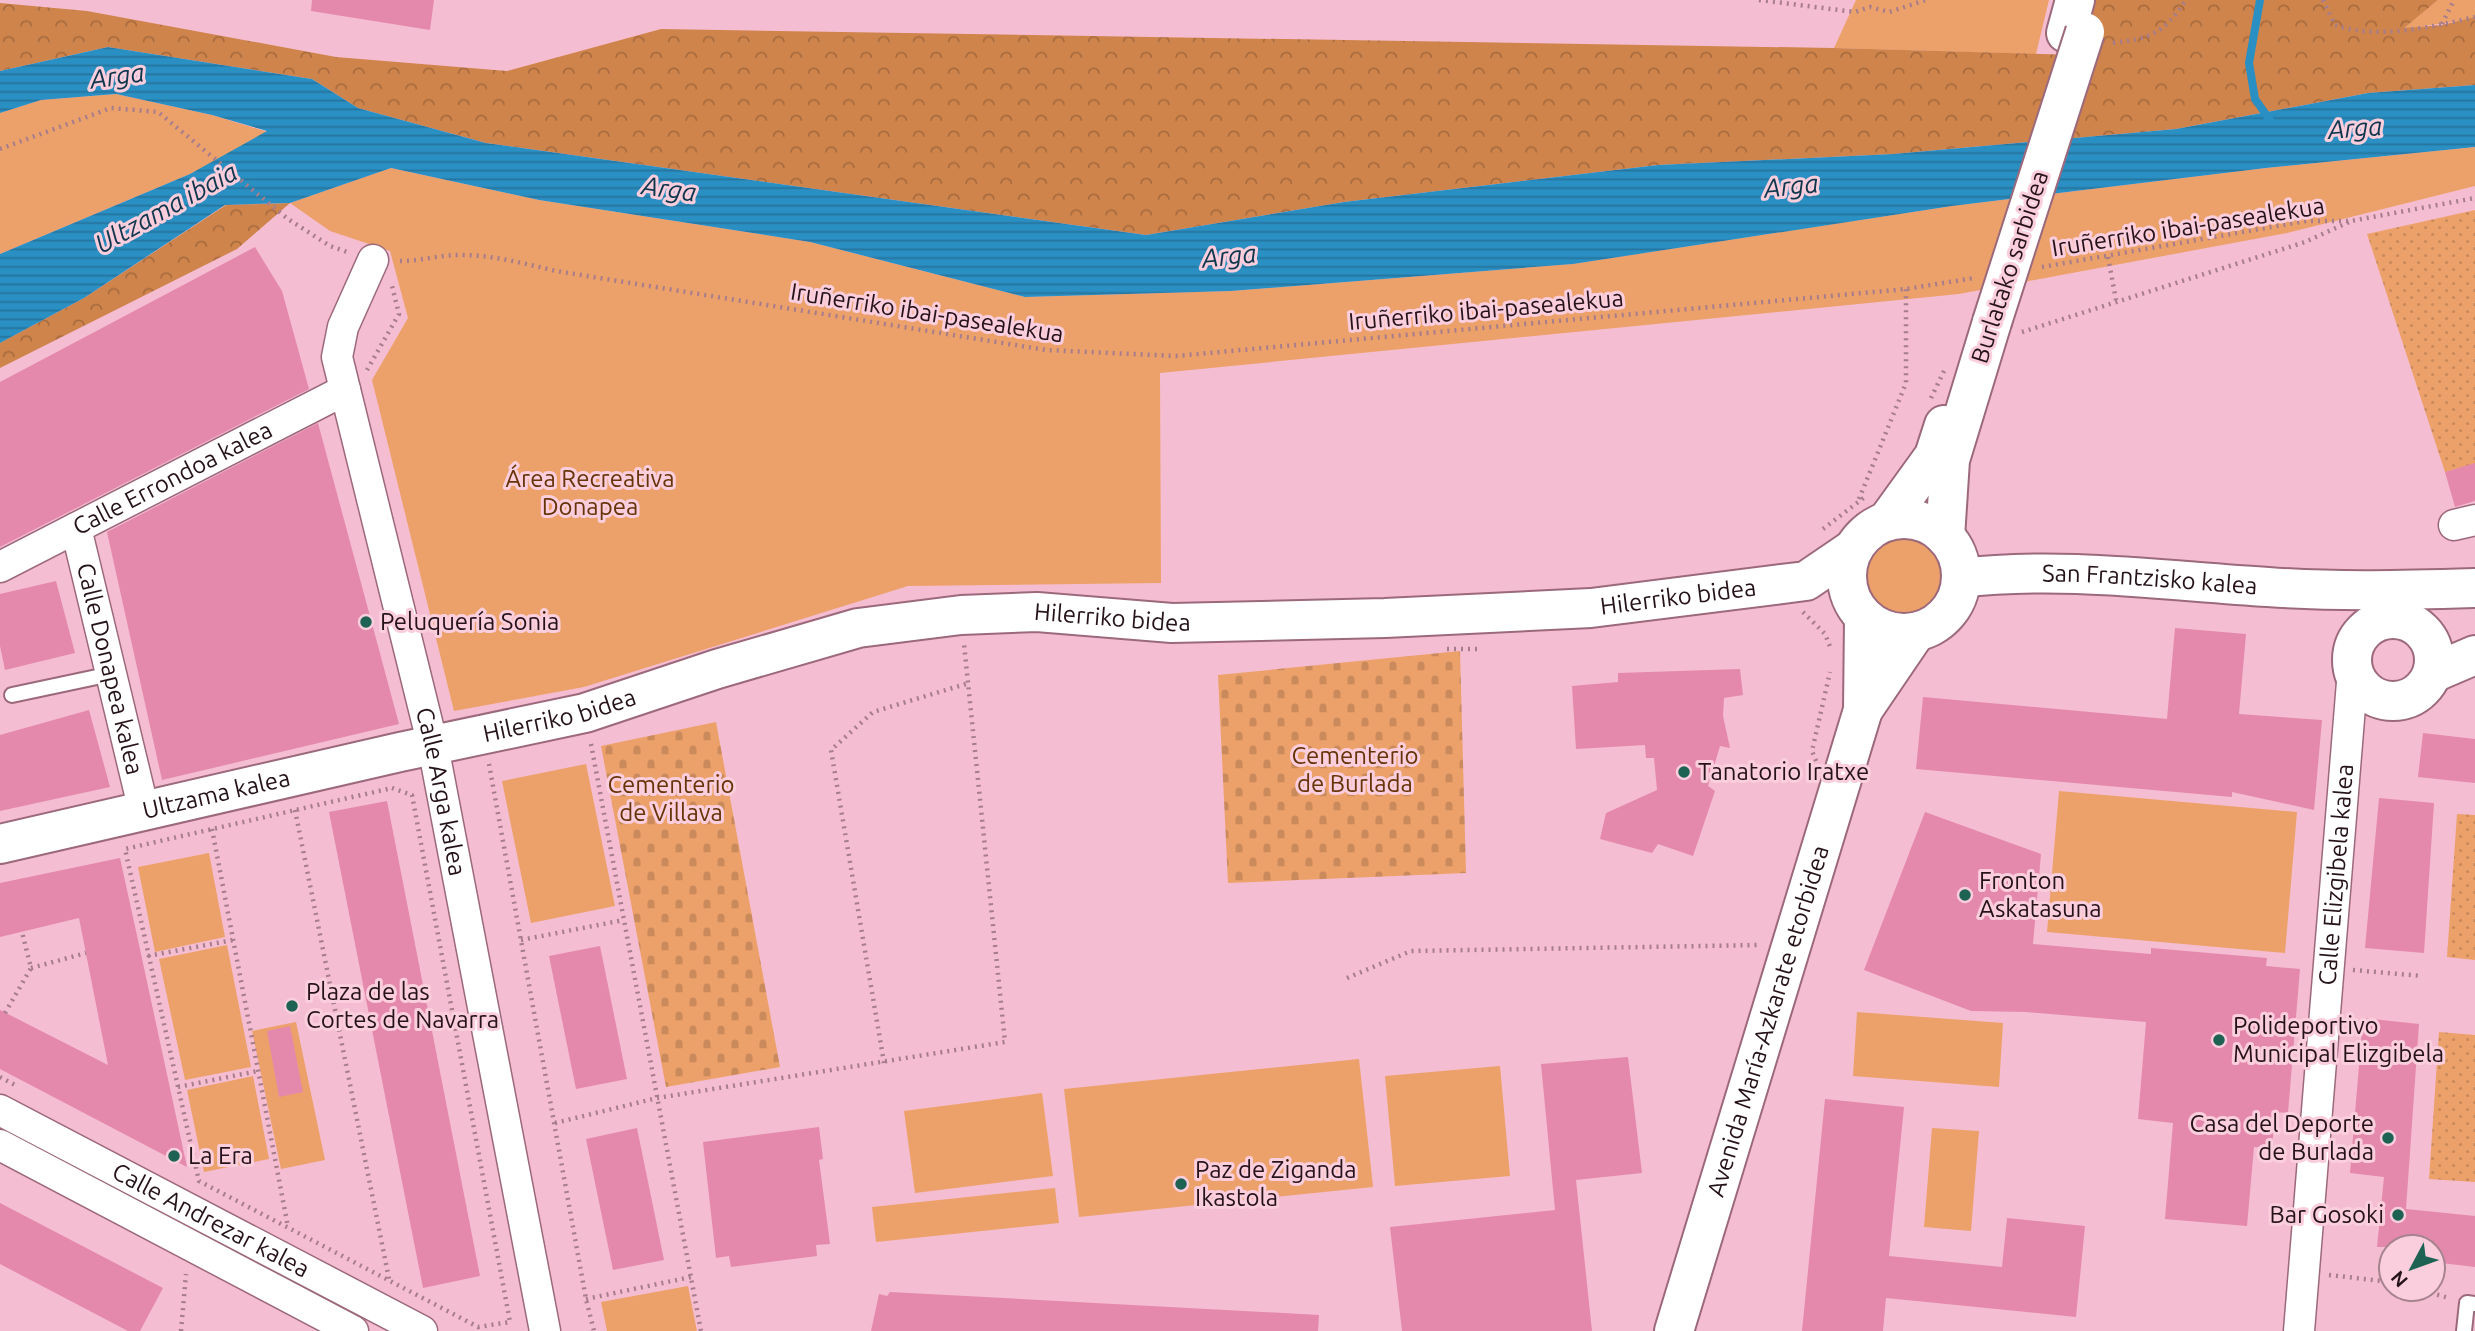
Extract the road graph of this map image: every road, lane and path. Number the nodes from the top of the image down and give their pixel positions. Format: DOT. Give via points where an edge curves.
graph roads {
  1 [pos="1759,0"];
  2 [pos="1926,0"];
  3 [pos="2186,0"];
  4 [pos="2323,0"];
  5 [pos="2454,0"];
  6 [pos="2475,17"];
  7 [pos="2084,22"];
  8 [pos="2442,25"];
  9 [pos="0,149"];
  10 [pos="2475,198"];
  11 [pos="2351,221"];
  12 [pos="2108,257"];
  13 [pos="380,261"];
  14 [pos="2033,269"];
  15 [pos="1983,276"];
  16 [pos="1906,289"];
  17 [pos="2116,300"];
  18 [pos="1994,327"];
  19 [pos="1951,364"];
  20 [pos="354,384"];
  21 [pos="1928,407"];
  22 [pos="1858,518"];
  23 [pos="76,528"];
  24 [pos="1945,537"];
  25 [pos="0,567"];
  26 [pos="1961,578"];
  27 [pos="2475,588"];
  28 [pos="1802,592"];
  29 [pos="1859,611"];
  30 [pos="961,615"];
  31 [pos="2373,628"];
  32 [pos="1916,632"];
  33 [pos="1435,649"];
  34 [pos="1477,649"];
  35 [pos="2475,655"];
  36 [pos="1831,658"];
  37 [pos="1830,669"];
  38 [pos="2433,673"];
  39 [pos="111,674"];
  40 [pos="968,683"];
  41 [pos="12,695"];
  42 [pos="1863,710"];
  43 [pos="588,730"];
  44 [pos="433,746"];
  45 [pos="501,759"];
  46 [pos="1820,764"];
  47 [pos="295,810"];
  48 [pos="144,811"];
  49 [pos="212,829"];
  50 [pos="0,844"];
  51 [pos="624,920"];
  52 [pos="22,932"];
  53 [pos="145,938"];
  54 [pos="138,940"];
  55 [pos="233,940"];
  56 [pos="521,940"];
  57 [pos="1760,945"];
  58 [pos="86,953"];
  59 [pos="148,956"];
  60 [pos="31,968"];
  61 [pos="2329,968"];
  62 [pos="2422,976"];
  63 [pos="1347,978"];
  64 [pos="5,1013"];
  65 [pos="884,1063"];
  66 [pos="258,1070"];
  67 [pos="178,1087"];
  68 [pos="657,1098"];
  69 [pos="0,1111"];
  70 [pos="555,1123"];
  71 [pos="0,1145"];
  72 [pos="288,1228"];
  73 [pos="2305,1272"];
  74 [pos="186,1274"];
  75 [pos="691,1277"];
  76 [pos="389,1280"];
  77 [pos="2377,1280"];
  78 [pos="2447,1297"];
  79 [pos="586,1299"];
  80 [pos="2471,1303"];
  81 [pos="181,1331"];
  82 [pos="353,1331"];
  83 [pos="422,1331"];
  84 [pos="545,1331"];
  85 [pos="594,1331"];
  86 [pos="701,1331"];
  87 [pos="1674,1331"];
  88 [pos="2300,1331"];
  89 [pos="2464,1331"];
  1 -- 2 [label="path" via="1889,12"];
  3 -- 7 [label="path" via="2161,31 2147,38"];
  4 -- 8 [label="path" via="2335,25 2358,33"];
  5 -- 8 [label="path"];
  6 -- 8 [label="path"];
  7 -- 18 [label="street, Burlatako sarbidea, bridge"];
  9 -- 13 [label="path, Iruñerriko ibai-pasealekua" via="111,108 158,112 288,219 330,246"];
  10 -- 11 [label="path, Iruñerriko ibai-pasealekua"];
  11 -- 12 [label="path, Iruñerriko ibai-pasealekua" via="2306,221"];
  11 -- 17 [label="path, Iruñerriko ibai-pasealekua" via="2305,242"];
  12 -- 14 [label="path, Iruñerriko ibai-pasealekua"];
  12 -- 17 [label="path"];
  13 -- 16 [label="path, Iruñerriko ibai-pasealekua" via="488,256 851,320 1046,350 1112,355 1189,355"];
  13 -- 20 [label="street, Calle Arga kalea" via="343,327 337,357"];
  13 -- 20 [label="path" via="398,314"];
  15 -- 16 [label="path, Iruñerriko ibai-pasealekua"];
  16 -- 22 [label="path" via="1906,383"];
  17 -- 18 [label="path, Iruñerriko ibai-pasealekua"];
  18 -- 22 [label="street, Burlatako sarbidea" via="1934,456"];
  18 -- 24 [label="street, Burlatako sarbidea" via="1950,460"];
  19 -- 21 [label="path" via="1941,372"];
  20 -- 23 [label="street, Calle Errondoa kalea"];
  20 -- 44 [label="street, Calle Arga kalea"];
  22 -- 24 [label="street" via="1912,519"];
  22 -- 28 [label="street, Hilerriko bidea"];
  22 -- 29 [label="street" via="1847,570"];
  23 -- 25 [label="street, Calle Errondoa kalea"];
  23 -- 39 [label="street, Calle Donapea kalea"];
  24 -- 26 [label="street" via="1960,563"];
  26 -- 31 [label="street, San Frantzisko kalea" via="1996,573 2110,576 2337,588"];
  26 -- 32 [label="street" via="1948,612"];
  27 -- 31 [label="street"];
  28 -- 29 [label="street"];
  28 -- 30 [label="street, Hilerriko bidea" via="1385,618 1172,623 1037,612"];
  28 -- 36 [label="path" via="1802,611 1829,640"];
  29 -- 32 [label="street" via="1883,630"];
  29 -- 42 [label="street"];
  30 -- 40 [label="path"];
  30 -- 44 [label="street, Hilerriko bidea" via="858,628 584,713"];
  31 -- 38 [label="street" via="2400,618 2426,633 2434,650"];
  31 -- 38 [label="street" via="2358,681 2373,696 2395,701 2414,696"];
  31 -- 61 [label="street, Calle Elizgibela kalea"];
  32 -- 42 [label="street"];
  33 -- 34 [label="path"];
  35 -- 38 [label="street"];
  37 -- 46 [label="path" via="1812,751"];
  39 -- 41 [label="lane"];
  39 -- 48 [label="street, Calle Donapea kalea"];
  40 -- 65 [label="path" via="873,712 831,750"];
  40 -- 65 [label="path" via="1005,1042"];
  42 -- 87 [label="street, Avenida María-Azkarate etorbidea"];
  43 -- 51 [label="path"];
  44 -- 48 [label="street, Ultzama kalea"];
  44 -- 84 [label="street, Calle Arga kalea"];
  45 -- 56 [label="path" via="489,763"];
  47 -- 49 [label="path"];
  47 -- 76 [label="path"];
  47 -- 76 [label="path" via="392,788 412,795 510,1322 478,1327"];
  48 -- 50 [label="street, Ultzama kalea"];
  49 -- 53 [label="path" via="125,849"];
  49 -- 55 [label="path"];
  51 -- 56 [label="path"];
  51 -- 68 [label="path"];
  52 -- 60 [label="path"];
  53 -- 54 [label="path"];
  53 -- 59 [label="path"];
  55 -- 59 [label="path"];
  55 -- 66 [label="path"];
  56 -- 70 [label="path"];
  57 -- 63 [label="path" via="1411,951"];
  58 -- 60 [label="path"];
  59 -- 67 [label="path"];
  60 -- 64 [label="path"];
  61 -- 62 [label="path"];
  61 -- 73 [label="street, Calle Elizgibela kalea"];
  65 -- 68 [label="path"];
  66 -- 67 [label="path"];
  66 -- 72 [label="path"];
  67 -- 72 [label="path" via="199,1181"];
  68 -- 70 [label="path"];
  68 -- 75 [label="path"];
  69 -- 83 [label="street, Calle Andrezar kalea"];
  70 -- 79 [label="path"];
  71 -- 82 [label="street, Calle Andrezar kalea"];
  72 -- 76 [label="path"];
  73 -- 77 [label="path"];
  73 -- 88 [label="street, Calle Elizgibela kalea"];
  74 -- 81 [label="path"];
  75 -- 79 [label="path"];
  75 -- 86 [label="path"];
  78 -- 80 [label="path"];
  79 -- 85 [label="path"];
  80 -- 89 [label="lane"];
}
